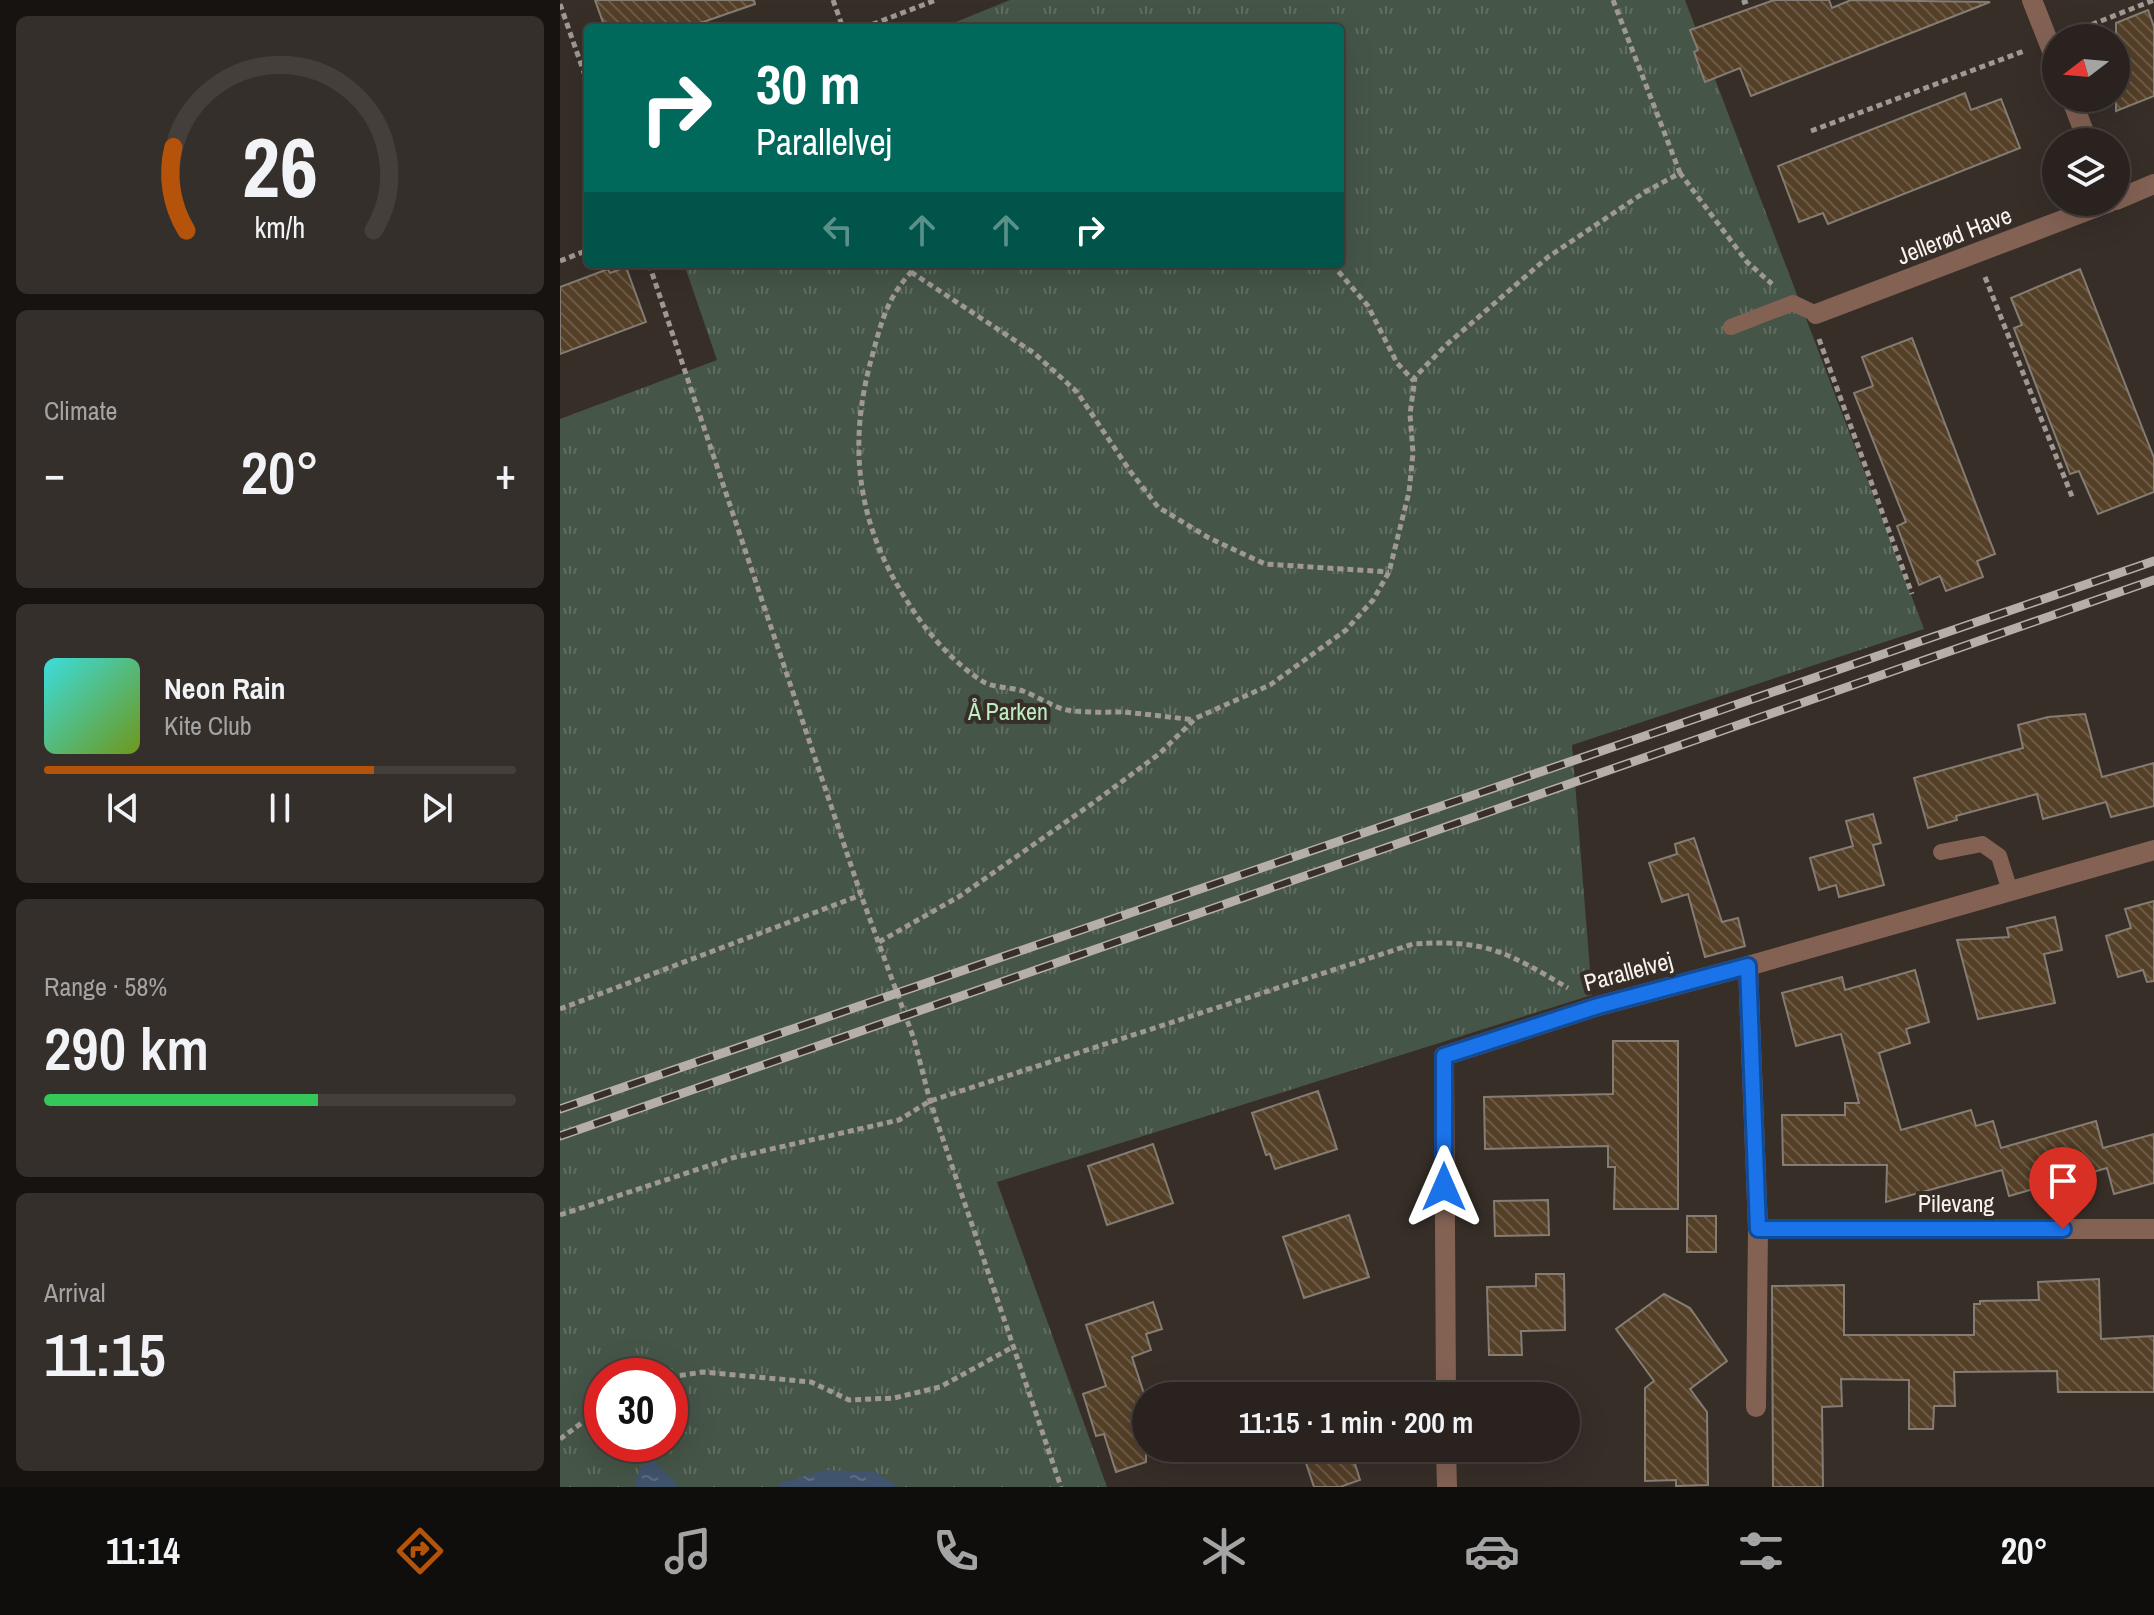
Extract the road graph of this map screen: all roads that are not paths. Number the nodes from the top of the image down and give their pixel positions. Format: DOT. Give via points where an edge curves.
graph roads {
  1 [pos="2032,0"];
  2 [pos="2042,26"];
  3 [pos="2154,184"];
  4 [pos="2130,194"];
  5 [pos="2075,216"];
  6 [pos="1816,314"];
  7 [pos="1731,327"];
  8 [pos="2154,850"];
  9 [pos="1941,852"];
  10 [pos="2010,891"];
  11 [pos="1748,966"];
  12 [pos="1758,1229"];
  13 [pos="2154,1229"];
  14 [pos="1446,1382"];
  15 [pos="1756,1407"];
  16 [pos="1446,1462"];
  17 [pos="1447,1487"];
  1 -- 2 [label="street"];
  3 -- 4 [label="street"];
  5 -- 6 [label="street, Jellerød Have"];
  6 -- 7 [label="lane" via="1793,303"];
  8 -- 10 [label="street, Parallelvej"];
  9 -- 10 [label="lane" via="1982,844 1999,856"];
  10 -- 11 [label="street, Parallelvej"];
  11 -- 12 [label="street"];
  11 -- 14 [label="street, Parallelvej" via="1598,1006 1444,1056"];
  12 -- 13 [label="street, Pilevang"];
  12 -- 15 [label="street"];
  16 -- 17 [label="street"];
}
